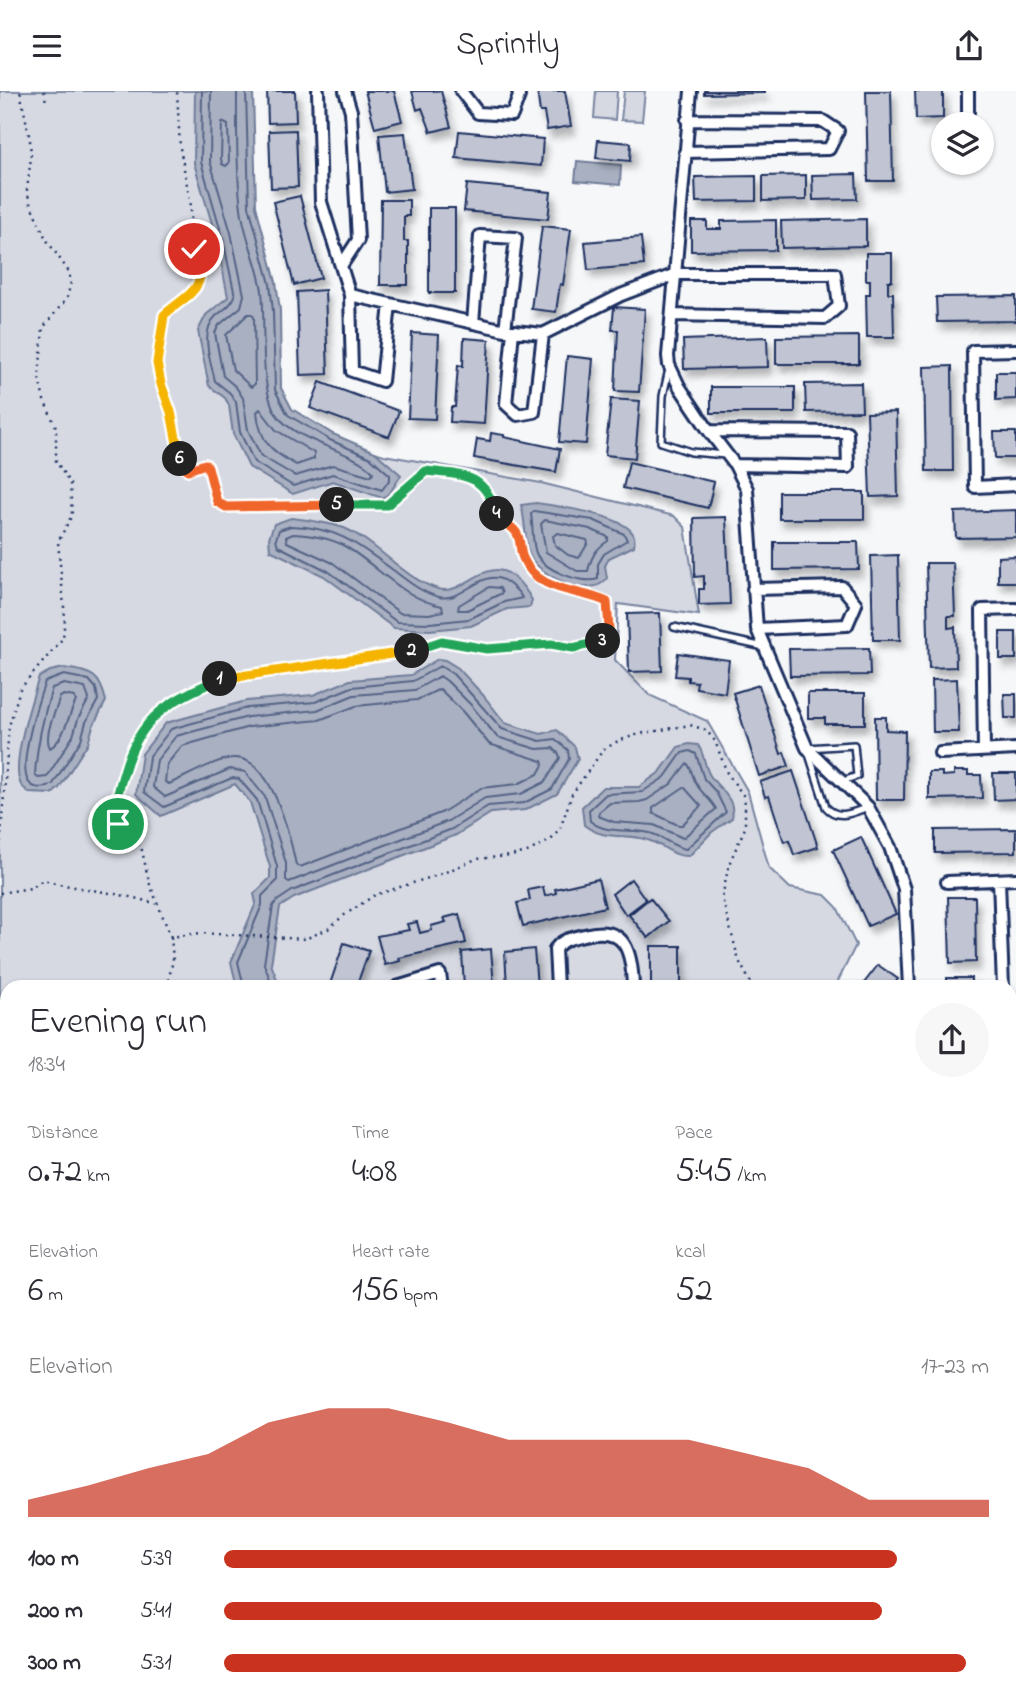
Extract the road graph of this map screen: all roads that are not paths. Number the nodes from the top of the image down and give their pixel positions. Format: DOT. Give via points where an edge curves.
graph roads {
  1 [pos="318,91"];
  2 [pos="345,91"];
  3 [pos="461,91"];
  4 [pos="518,91"];
  5 [pos="691,91"];
  6 [pos="968,91"];
  7 [pos="968,112"];
  8 [pos="687,120"];
  9 [pos="685,152"];
  10 [pos="341,266"];
  11 [pos="676,274"];
  12 [pos="350,295"];
  13 [pos="390,304"];
  14 [pos="672,316"];
  15 [pos="473,323"];
  16 [pos="509,330"];
  17 [pos="543,334"];
  18 [pos="1016,349"];
  19 [pos="669,365"];
  20 [pos="709,431"];
  21 [pos="727,456"];
  22 [pos="735,465"];
  23 [pos="1016,485"];
  24 [pos="753,589"];
  25 [pos="1016,609"];
  26 [pos="674,627"];
  27 [pos="757,628"];
  28 [pos="764,647"];
  29 [pos="807,748"];
  30 [pos="1016,749"];
  31 [pos="984,750"];
  32 [pos="940,753"];
  33 [pos="843,781"];
  34 [pos="868,807"];
  35 [pos="1016,879"];
  36 [pos="999,880"];
  37 [pos="947,883"];
  38 [pos="420,980"];
  39 [pos="440,980"];
  40 [pos="557,980"];
  41 [pos="633,980"];
  42 [pos="909,980"];
  43 [pos="1003,980"];
  1 -- 10 [label="street" via="321,202"];
  2 -- 10 [label="street" via="351,111 358,240"];
  3 -- 4 [label="street" via="478,113 512,115"];
  5 -- 8 [label="street"];
  6 -- 7 [label="street"];
  8 -- 9 [label="street"];
  8 -- 9 [label="street" via="823,121 838,131 829,149"];
  9 -- 11 [label="street"];
  10 -- 12 [label="street"];
  11 -- 14 [label="street"];
  11 -- 14 [label="street" via="835,274 839,306 825,319"];
  11 -- 17 [label="street"];
  12 -- 13 [label="street"];
  12 -- 13 [label="street" via="352,371 382,381"];
  13 -- 15 [label="street"];
  14 -- 19 [label="street"];
  15 -- 16 [label="street"];
  15 -- 16 [label="street" via="480,236 516,239"];
  16 -- 17 [label="street"];
  16 -- 17 [label="street" via="506,404 518,415 534,412"];
  18 -- 23 [label="street" via="973,351 975,487"];
  19 -- 20 [label="street"];
  19 -- 21 [label="lane" via="661,442 691,452"];
  20 -- 21 [label="street"];
  20 -- 22 [label="street" via="847,432 848,467"];
  21 -- 22 [label="street"];
  22 -- 24 [label="street" via="747,489"];
  24 -- 27 [label="street"];
  24 -- 27 [label="street" via="842,587 856,604 847,625"];
  25 -- 31 [label="street" via="982,610"];
  26 -- 28 [label="lane"];
  27 -- 28 [label="street"];
  28 -- 29 [label="street"];
  29 -- 33 [label="street"];
  29 -- 33 [label="lane" via="854,745 857,776"];
  29 -- 34 [label="lane" via="830,812 846,815"];
  30 -- 31 [label="street"];
  31 -- 32 [label="street"];
  33 -- 34 [label="street"];
  34 -- 42 [label="street" via="890,847 904,889"];
  35 -- 36 [label="street"];
  36 -- 37 [label="street"];
  36 -- 43 [label="street"];
  38 -- 39 [label="street" via="439,974"];
  40 -- 41 [label="street" via="555,949 562,941 597,932 615,934 628,948"];
}
